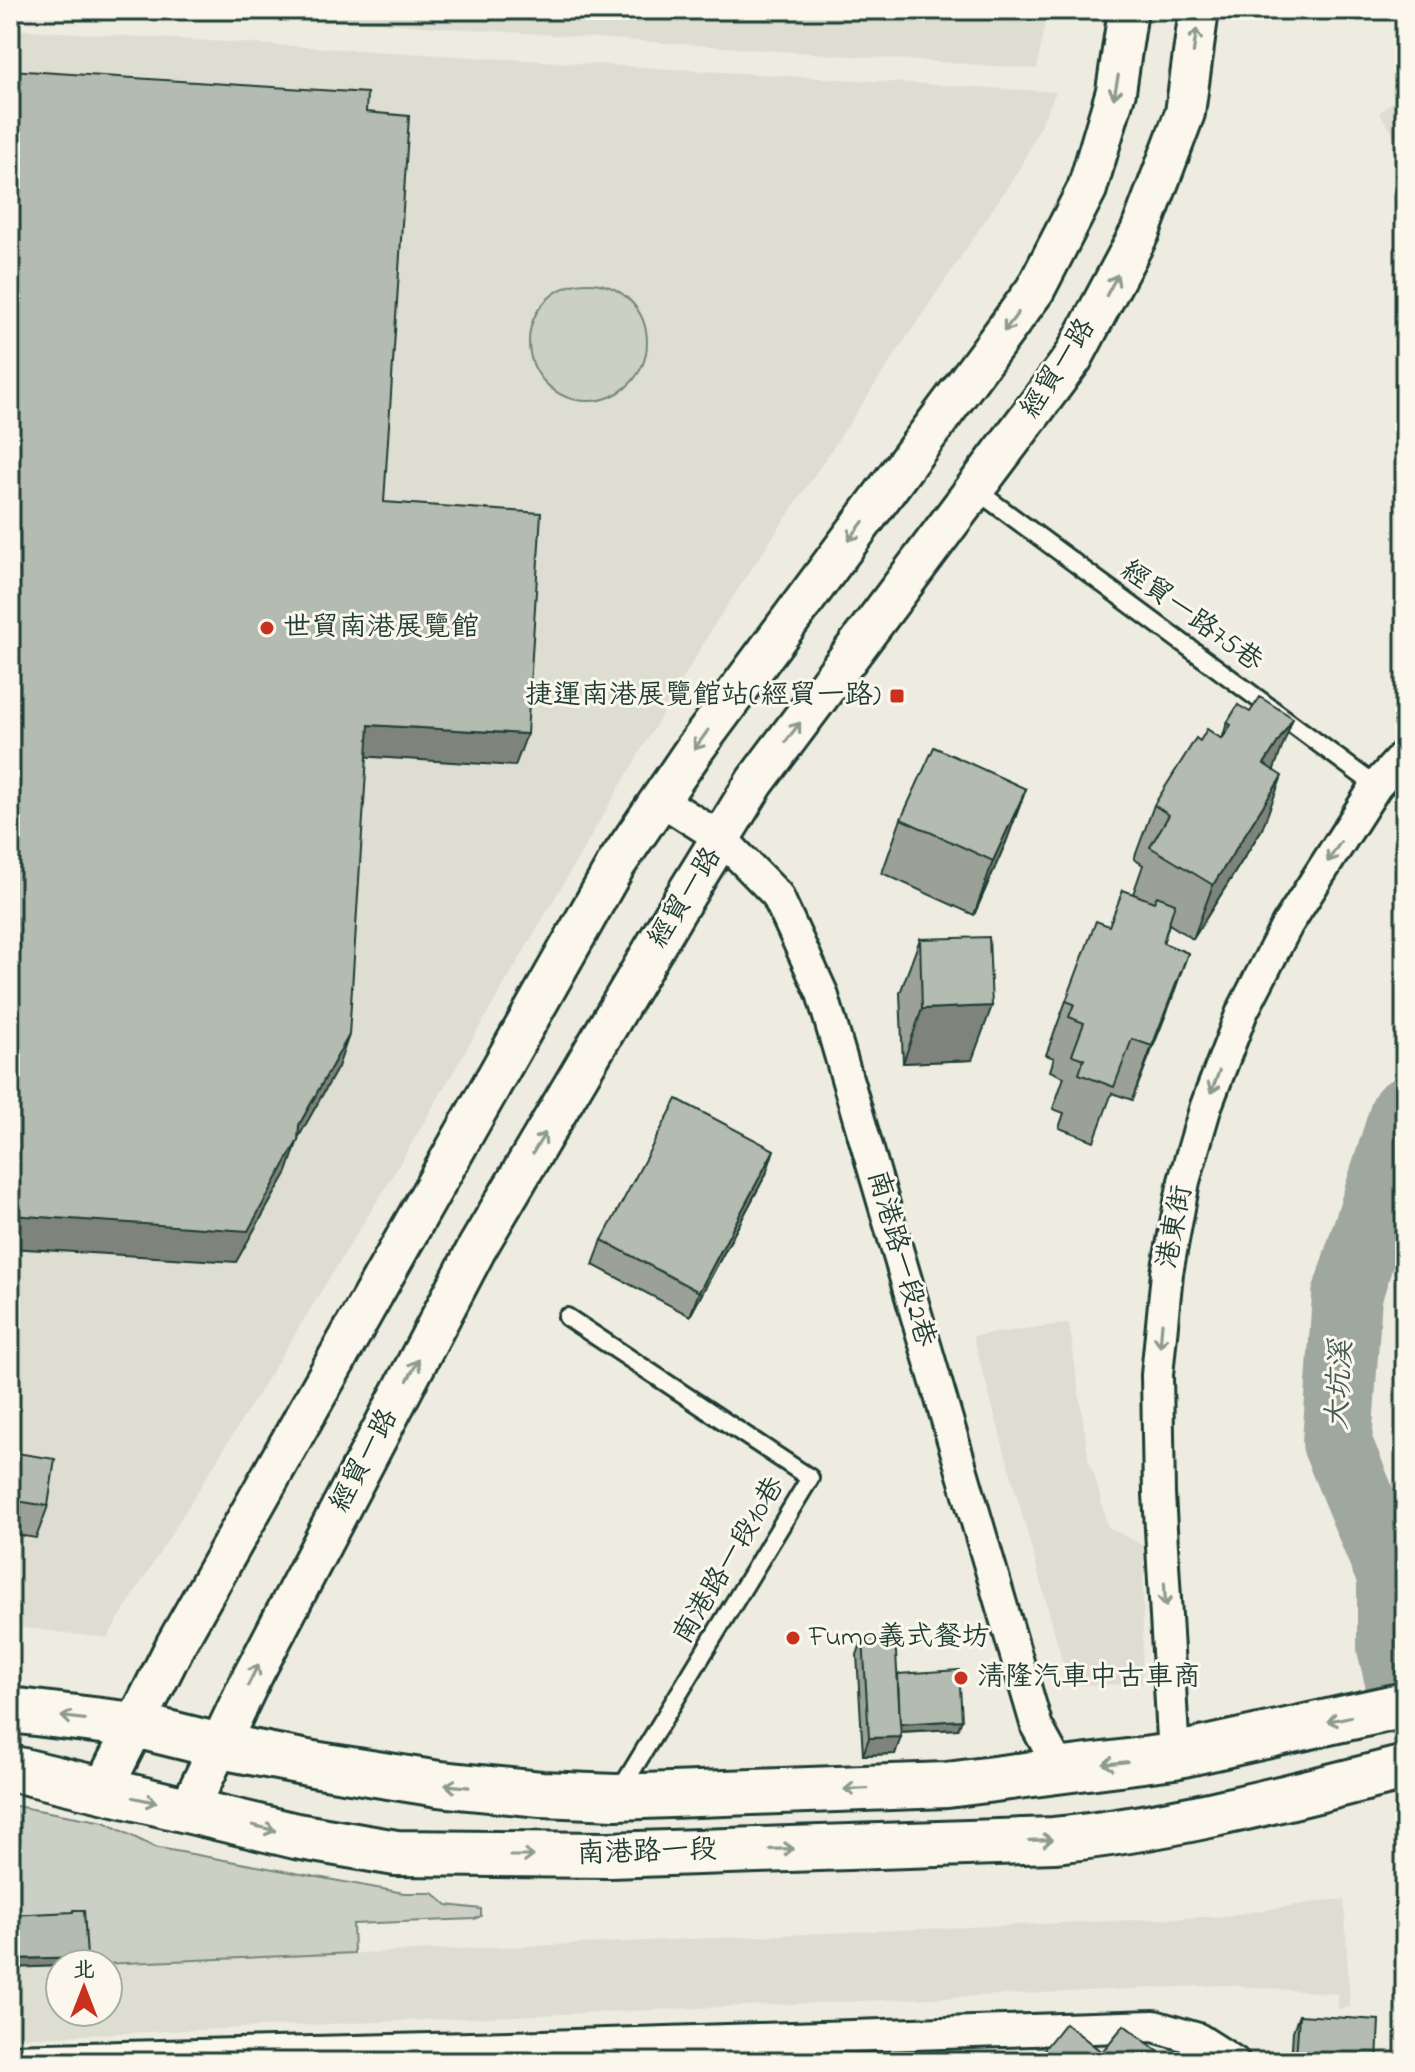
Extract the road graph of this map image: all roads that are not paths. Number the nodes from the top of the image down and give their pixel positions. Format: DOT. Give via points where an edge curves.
graph roads {
  1 [pos="1128,10"];
  2 [pos="1199,10"];
  3 [pos="976,490"];
  4 [pos="1405,754"];
  5 [pos="1376,786"];
  6 [pos="661,800"];
  7 [pos="722,839"];
  8 [pos="567,1317"];
  9 [pos="1405,1705"];
  10 [pos="10,1710"];
  11 [pos="135,1725"];
  12 [pos="220,1746"];
  13 [pos="1174,1756"];
  14 [pos="10,1768"];
  15 [pos="1405,1768"];
  16 [pos="1060,1769"];
  17 [pos="102,1791"];
  18 [pos="616,1797"];
  19 [pos="189,1809"];
  20 [pos="10,2060"];
  21 [pos="1234,2062"];
  1 -- 6 [label="street, one-way" via="1116,91 1087,189 1035,290"];
  3 -- 2 [label="street, 經貿一路, one-way" via="1073,358 1140,232 1185,113"];
  3 -- 5 [label="lane, 經貿一路75巷"];
  7 -- 3 [label="street, 經貿一路, one-way" via="755,782"];
  4 -- 5 [label="street, 港東街"];
  5 -- 13 [label="street, 港東街, one-way" via="1287,925 1242,1012 1184,1181 1167,1273 1157,1375"];
  6 -- 7 [label="street, 南港路一段2巷"];
  6 -- 11 [label="street" via="609,877"];
  12 -- 7 [label="street, 經貿一路, one-way" via="477,1248"];
  7 -- 16 [label="street, 南港路一段2巷" via="777,895 822,993 1037,1727"];
  8 -- 18 [label="lane, 南港路一段10巷" via="810,1478"];
  9 -- 13 [label="main road, 南港路一段, one-way"];
  11 -- 10 [label="main road, 南港路一段, one-way"];
  11 -- 12 [label="main road, 南港路一段"];
  11 -- 17 [label="street"];
  18 -- 12 [label="main road, 南港路一段, one-way" via="439,1784"];
  12 -- 19 [label="street, 經貿一路"];
  13 -- 16 [label="main road, 南港路一段, one-way"];
  14 -- 17 [label="main road, 南港路一段"];
  19 -- 15 [label="main road, 南港路一段, one-way" via="296,1836 396,1853 609,1855 1054,1840 1131,1831"];
  16 -- 18 [label="main road, 南港路一段, one-way" via="947,1785"];
  17 -- 19 [label="main road, 南港路一段, one-way"];
  20 -- 21 [label="street" via="1154,2026 1198,2039"];
}
